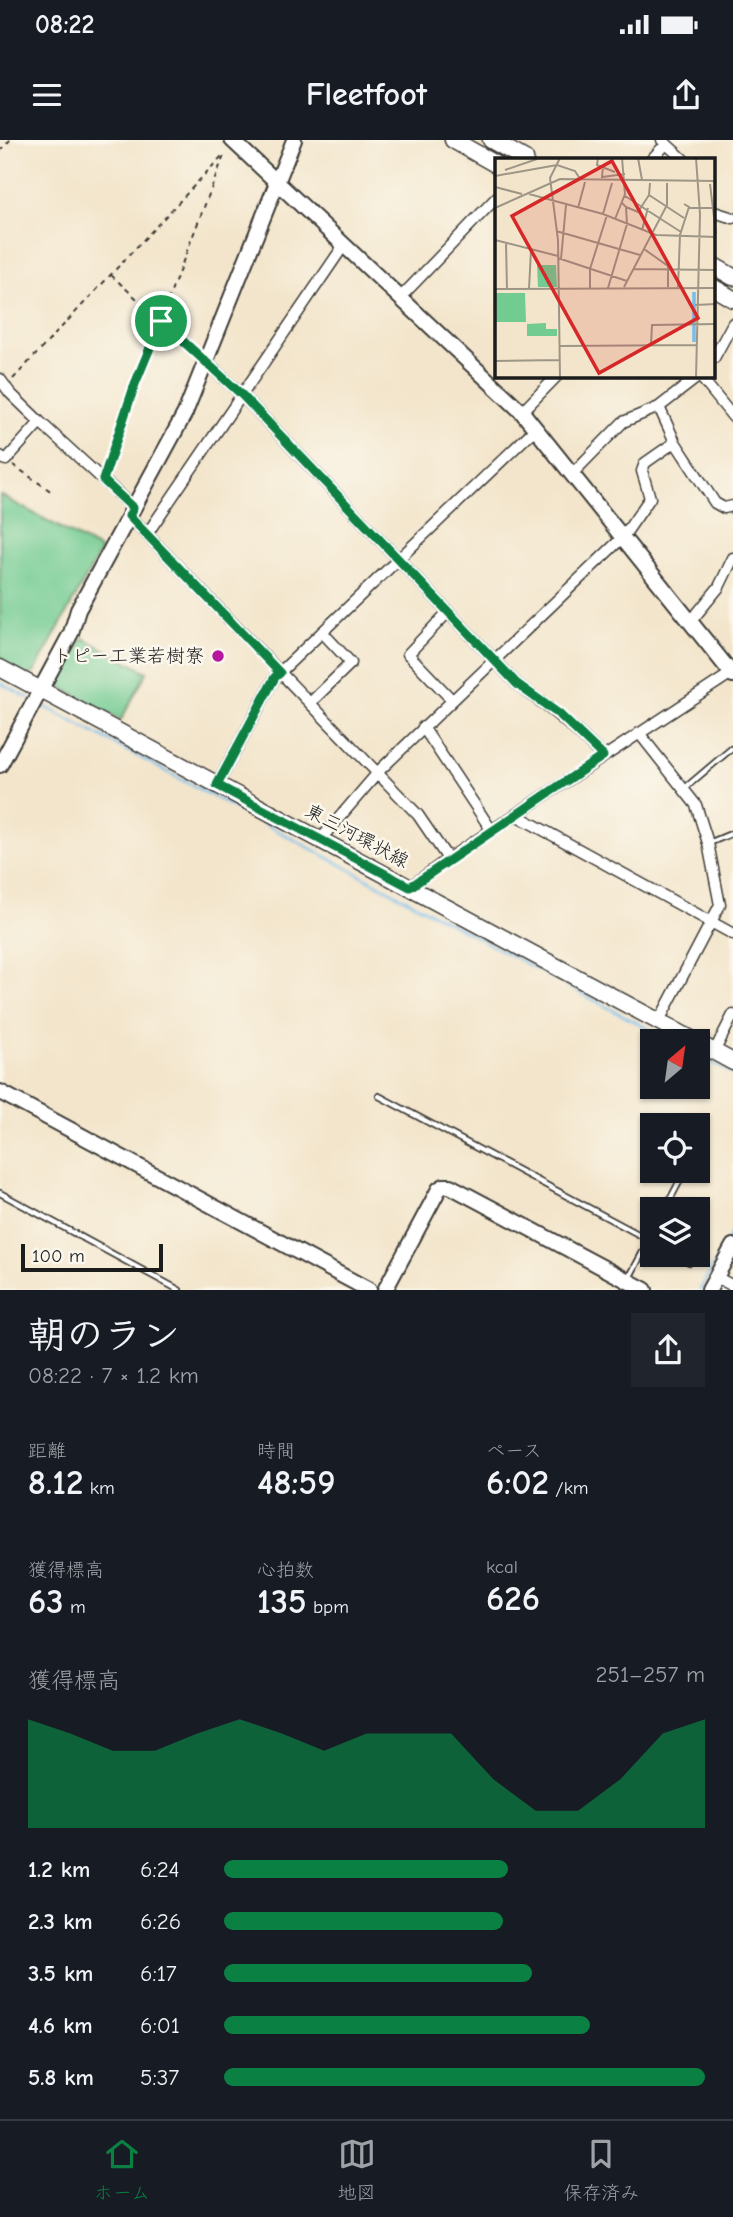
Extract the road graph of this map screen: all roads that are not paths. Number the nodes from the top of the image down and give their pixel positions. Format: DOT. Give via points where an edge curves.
graph roads {
  1 [pos="293,140"];
  2 [pos="453,140"];
  3 [pos="498,142"];
  4 [pos="664,142"];
  5 [pos="228,147"];
  6 [pos="523,158"];
  7 [pos="654,158"];
  8 [pos="682,158"];
  9 [pos="495,164"];
  10 [pos="277,182"];
  11 [pos="495,199"];
  12 [pos="716,212"];
  13 [pos="733,218"];
  14 [pos="344,245"];
  15 [pos="716,267"];
  16 [pos="733,277"];
  17 [pos="716,289"];
  18 [pos="399,299"];
  19 [pos="733,299"];
  20 [pos="733,323"];
  21 [pos="716,354"];
  22 [pos="206,362"];
  23 [pos="555,378"];
  24 [pos="697,378"];
  25 [pos="702,378"];
  26 [pos="2,387"];
  27 [pos="242,395"];
  28 [pos="659,407"];
  29 [pos="523,412"];
  30 [pos="733,417"];
  31 [pos="40,422"];
  32 [pos="536,428"];
  33 [pos="675,442"];
  34 [pos="3,458"];
  35 [pos="573,472"];
  36 [pos="733,506"];
  37 [pos="131,512"];
  38 [pos="147,534"];
  39 [pos="623,537"];
  40 [pos="733,558"];
  41 [pos="398,559"];
  42 [pos="448,612"];
  43 [pos="691,621"];
  44 [pos="322,632"];
  45 [pos="494,661"];
  46 [pos="0,668"];
  47 [pos="280,673"];
  48 [pos="733,673"];
  49 [pos="41,689"];
  50 [pos="452,700"];
  51 [pos="310,703"];
  52 [pos="423,727"];
  53 [pos="639,733"];
  54 [pos="731,749"];
  55 [pos="603,756"];
  56 [pos="0,765"];
  57 [pos="377,774"];
  58 [pos="217,785"];
  59 [pos="685,789"];
  60 [pos="516,815"];
  61 [pos="492,831"];
  62 [pos="733,833"];
  63 [pos="320,840"];
  64 [pos="708,843"];
  65 [pos="448,859"];
  66 [pos="410,887"];
  67 [pos="710,922"];
  68 [pos="733,934"];
  69 [pos="733,1015"];
  70 [pos="659,1021"];
  71 [pos="673,1029"];
  72 [pos="710,1050"];
  73 [pos="714,1052"];
  74 [pos="733,1062"];
  75 [pos="0,1091"];
  76 [pos="379,1096"];
  77 [pos="0,1193"];
  78 [pos="640,1235"];
  79 [pos="733,1246"];
  80 [pos="640,1259"];
  81 [pos="627,1280"];
  82 [pos="713,1283"];
  83 [pos="733,1286"];
  84 [pos="179,1290"];
  85 [pos="369,1290"];
  86 [pos="385,1290"];
  87 [pos="645,1290"];
  1 -- 10 [label="street"];
  2 -- 9 [label="main road"];
  3 -- 6 [label="main road"];
  4 -- 7 [label="street"];
  4 -- 8 [label="street"];
  5 -- 10 [label="street"];
  10 -- 14 [label="street"];
  10 -- 22 [label="street"];
  11 -- 18 [label="street"];
  12 -- 13 [label="street"];
  14 -- 18 [label="street"];
  14 -- 27 [label="street"];
  15 -- 16 [label="main road"];
  17 -- 19 [label="main road"];
  18 -- 29 [label="street"];
  20 -- 21 [label="street"];
  22 -- 27 [label="street"];
  22 -- 37 [label="street" via="185,414"];
  23 -- 29 [label="street"];
  24 -- 28 [label="street"];
  25 -- 30 [label="street"];
  26 -- 31 [label="street"];
  27 -- 38 [label="street"];
  27 -- 41 [label="street"];
  28 -- 33 [label="street"];
  28 -- 35 [label="street" via="623,422"];
  29 -- 32 [label="street"];
  31 -- 34 [label="street"];
  31 -- 37 [label="street"];
  32 -- 35 [label="street"];
  32 -- 41 [label="street"];
  33 -- 36 [label="street" via="715,503"];
  33 -- 39 [label="street" via="645,463 642,471 650,498"];
  35 -- 39 [label="street"];
  37 -- 38 [label="street"];
  37 -- 49 [label="street"];
  38 -- 47 [label="street"];
  39 -- 43 [label="street"];
  39 -- 45 [label="street"];
  40 -- 43 [label="street" via="719,587"];
  41 -- 42 [label="street"];
  41 -- 44 [label="street"];
  42 -- 45 [label="street"];
  42 -- 50 [label="street" via="408,654"];
  43 -- 48 [label="street"];
  44 -- 47 [label="street"];
  44 -- 51 [label="street" via="351,663"];
  45 -- 50 [label="street"];
  45 -- 55 [label="street"];
  46 -- 49 [label="main road, 東三河環状線"];
  47 -- 51 [label="street"];
  47 -- 58 [label="street"];
  48 -- 53 [label="street"];
  49 -- 56 [label="street"];
  49 -- 58 [label="main road, 東三河環状線"];
  50 -- 52 [label="street"];
  51 -- 57 [label="street"];
  52 -- 57 [label="street"];
  52 -- 61 [label="street"];
  53 -- 55 [label="street"];
  53 -- 59 [label="street"];
  54 -- 59 [label="lane"];
  55 -- 60 [label="street"];
  57 -- 63 [label="street"];
  57 -- 65 [label="street" via="418,815"];
  58 -- 63 [label="main road, 東三河環状線"];
  59 -- 64 [label="street" via="696,805"];
  60 -- 61 [label="street"];
  60 -- 67 [label="street"];
  61 -- 65 [label="street"];
  62 -- 64 [label="lane"];
  63 -- 66 [label="main road, 東三河環状線"];
  64 -- 67 [label="street" via="720,905"];
  65 -- 66 [label="street"];
  66 -- 70 [label="main road, 東三河環状線"];
  67 -- 68 [label="street"];
  67 -- 70 [label="street"];
  69 -- 73 [label="street"];
  70 -- 71 [label="main road, 東三河環状線"];
  72 -- 73 [label="main road, 東三河環状線"];
  73 -- 74 [label="main road, 東三河環状線"];
  75 -- 85 [label="street"];
  76 -- 78 [label="lane"];
  77 -- 84 [label="lane"];
  79 -- 82 [label="street"];
  80 -- 81 [label="lane"];
  81 -- 86 [label="street" via="444,1186"];
  81 -- 87 [label="street"];
  82 -- 83 [label="street"];
}
